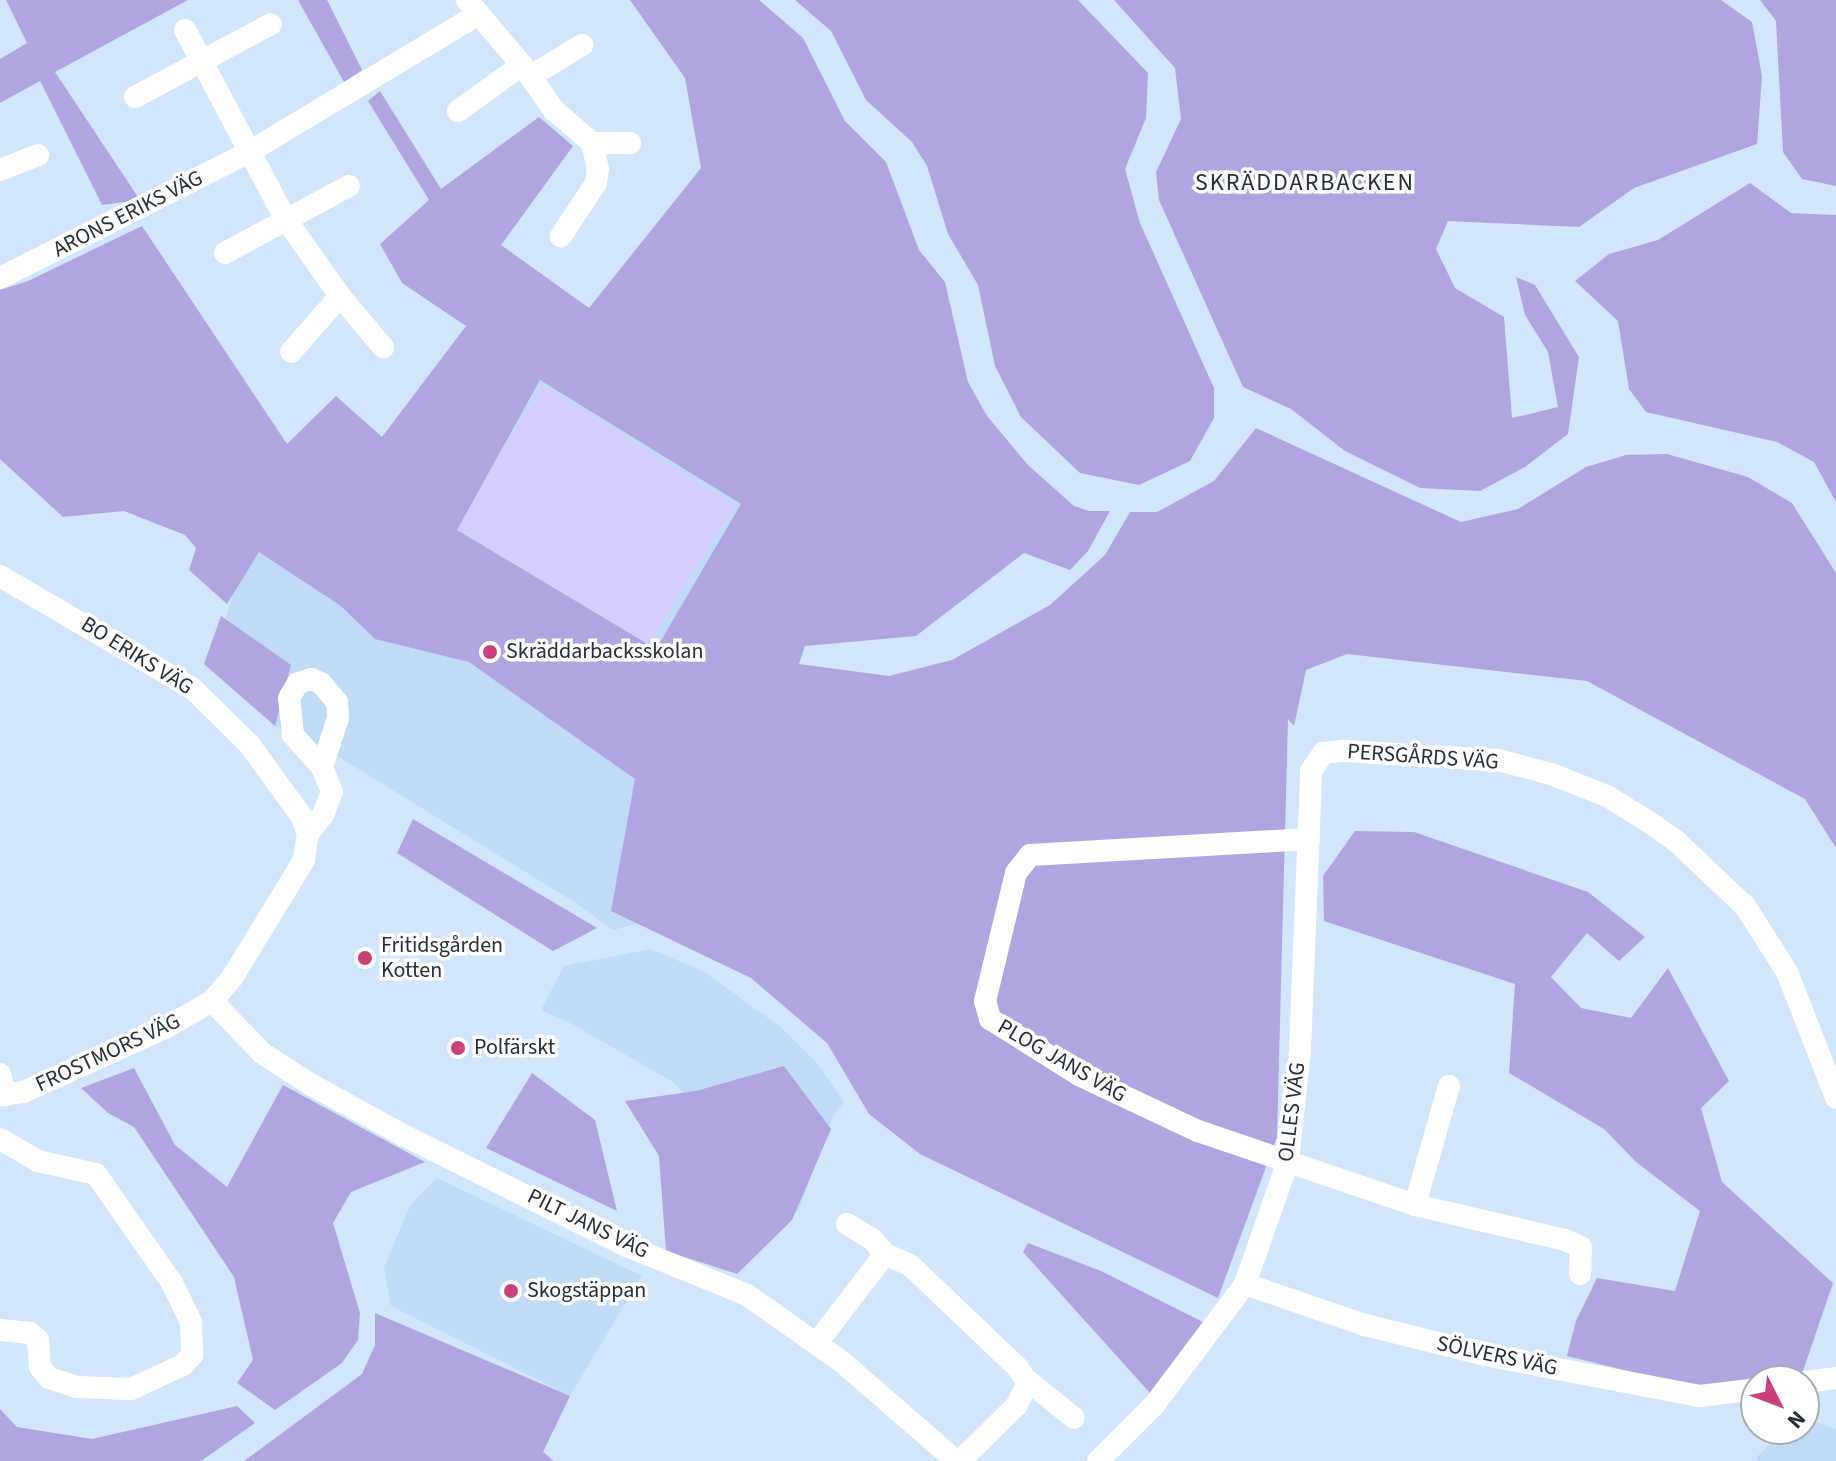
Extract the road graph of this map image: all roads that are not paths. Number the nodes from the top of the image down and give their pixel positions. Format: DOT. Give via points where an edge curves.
graph roads {
  1 [pos="472,8"];
  2 [pos="271,24"];
  3 [pos="185,30"];
  4 [pos="582,45"];
  5 [pos="201,62"];
  6 [pos="526,70"];
  7 [pos="135,97"];
  8 [pos="458,111"];
  9 [pos="592,143"];
  10 [pos="630,143"];
  11 [pos="249,152"];
  12 [pos="38,155"];
  13 [pos="0,170"];
  14 [pos="349,186"];
  15 [pos="285,218"];
  16 [pos="561,236"];
  17 [pos="225,253"];
  18 [pos="2,271"];
  19 [pos="340,296"];
  20 [pos="383,347"];
  21 [pos="291,352"];
  22 [pos="0,576"];
  23 [pos="1323,753"];
  24 [pos="322,767"];
  25 [pos="308,834"];
  26 [pos="1309,839"];
  27 [pos="212,1001"];
  28 [pos="1449,1086"];
  29 [pos="2,1088"];
  30 [pos="1836,1098"];
  31 [pos="0,1139"];
  32 [pos="1288,1161"];
  33 [pos="1415,1205"];
  34 [pos="847,1224"];
  35 [pos="885,1254"];
  36 [pos="1580,1274"];
  37 [pos="1245,1284"];
  38 [pos="0,1330"];
  39 [pos="816,1344"];
  40 [pos="1027,1380"];
  41 [pos="1740,1391"];
  42 [pos="1074,1418"];
  43 [pos="958,1461"];
  44 [pos="1098,1461"];
  1 -- 6 [label="street, ARONS ERIKS VÄG"];
  1 -- 11 [label="street, ARONS ERIKS VÄG"];
  2 -- 5 [label="street"];
  3 -- 5 [label="street"];
  4 -- 6 [label="street"];
  5 -- 7 [label="street"];
  5 -- 11 [label="street"];
  6 -- 8 [label="street"];
  6 -- 9 [label="street, ARONS ERIKS VÄG" via="554,110"];
  9 -- 10 [label="street"];
  9 -- 16 [label="street" via="596,183"];
  11 -- 15 [label="street"];
  11 -- 18 [label="street, ARONS ERIKS VÄG"];
  12 -- 13 [label="street"];
  14 -- 15 [label="street"];
  15 -- 17 [label="street"];
  15 -- 19 [label="street"];
  19 -- 20 [label="street"];
  19 -- 21 [label="street"];
  22 -- 25 [label="street, BO ERIKS VÄG" via="192,688 249,744 302,817"];
  23 -- 26 [label="street, OLLES VÄG" via="1311,771"];
  23 -- 30 [label="street, PERSGÅRDS VÄG" via="1498,760 1607,796 1649,822 1745,906 1787,972"];
  24 -- 25 [label="street" via="332,792"];
  25 -- 27 [label="street" via="304,860 232,978"];
  26 -- 32 [label="street, OLLES VÄG" via="1300,1050"];
  26 -- 32 [label="street, PLOG JANS VÄG" via="1030,855 1016,873 985,1001 993,1023 1081,1076 1198,1131"];
  27 -- 29 [label="street, FROSTMORS VÄG" via="24,1092"];
  27 -- 39 [label="street, PILT JANS VÄG" via="274,1063 310,1084 627,1246 747,1295"];
  28 -- 33 [label="street"];
  31 -- 38 [label="street" via="38,1161 96,1174 172,1283 191,1322 192,1355 183,1365 131,1389 77,1387 49,1378 40,1367 38,1340 30,1333"];
  32 -- 33 [label="street"];
  32 -- 37 [label="street, OLLES VÄG"];
  33 -- 36 [label="street" via="1565,1240 1581,1247"];
  34 -- 35 [label="street"];
  35 -- 39 [label="street"];
  35 -- 40 [label="street" via="910,1265"];
  37 -- 41 [label="street, SÖLVERS VÄG" via="1365,1325 1490,1356 1700,1396"];
  37 -- 44 [label="street, OLLES VÄG" via="1155,1404"];
  39 -- 43 [label="street, PILT JANS VÄG"];
  40 -- 42 [label="street"];
  40 -- 43 [label="street" via="1017,1405"];
}
